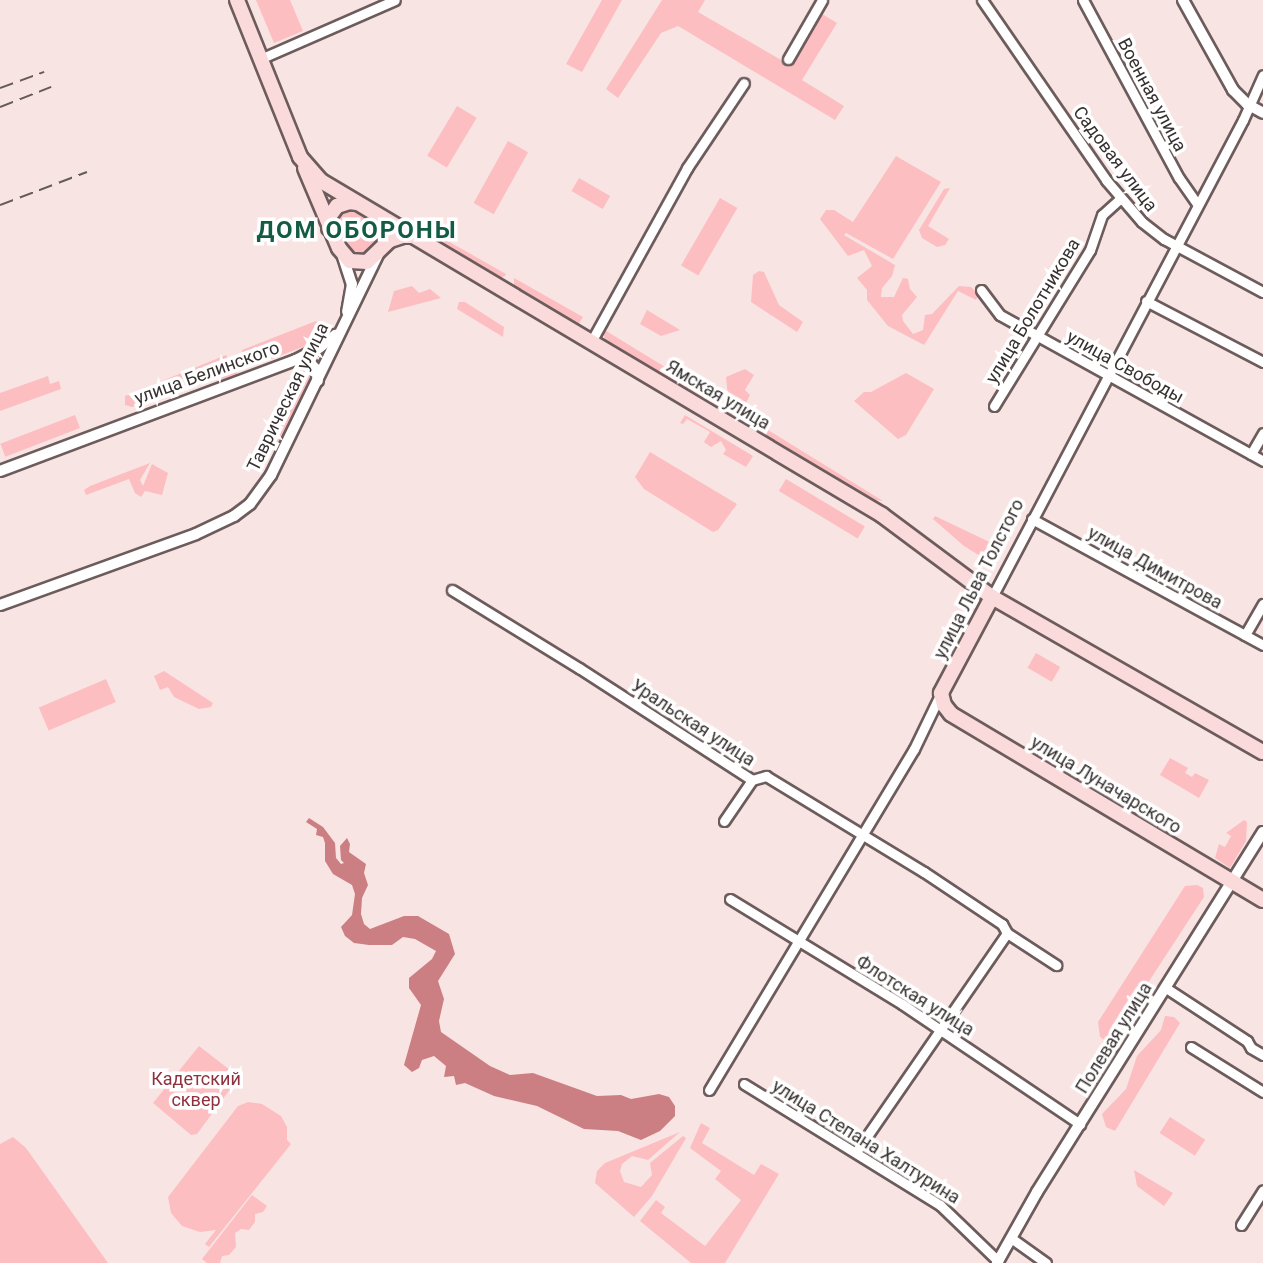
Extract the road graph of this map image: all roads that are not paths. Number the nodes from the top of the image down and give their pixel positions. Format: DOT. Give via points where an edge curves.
graph roads {
  1 [pos="237,0"];
  2 [pos="395,0"];
  3 [pos="822,0"];
  4 [pos="1083,0"];
  5 [pos="1184,0"];
  6 [pos="986,1"];
  7 [pos="788,58"];
  8 [pos="260,59"];
  9 [pos="1263,75"];
  10 [pos="744,83"];
  11 [pos="1247,104"];
  12 [pos="1263,113"];
  13 [pos="300,157"];
  14 [pos="1121,198"];
  15 [pos="1197,204"];
  16 [pos="368,209"];
  17 [pos="330,230"];
  18 [pos="414,236"];
  19 [pos="1175,245"];
  20 [pos="339,248"];
  21 [pos="381,249"];
  22 [pos="981,290"];
  23 [pos="1263,292"];
  24 [pos="1146,301"];
  25 [pos="344,321"];
  26 [pos="1039,337"];
  27 [pos="591,342"];
  28 [pos="296,360"];
  29 [pos="1263,362"];
  30 [pos="1107,375"];
  31 [pos="317,384"];
  32 [pos="994,406"];
  33 [pos="1263,433"];
  34 [pos="1251,454"];
  35 [pos="1263,461"];
  36 [pos="0,471"];
  37 [pos="1032,519"];
  38 [pos="452,590"];
  39 [pos="992,597"];
  40 [pos="1263,604"];
  41 [pos="0,605"];
  42 [pos="1245,635"];
  43 [pos="1263,645"];
  44 [pos="941,693"];
  45 [pos="1263,752"];
  46 [pos="752,780"];
  47 [pos="723,821"];
  48 [pos="1263,832"];
  49 [pos="863,835"];
  50 [pos="1232,882"];
  51 [pos="730,899"];
  52 [pos="1263,900"];
  53 [pos="1007,933"];
  54 [pos="799,942"];
  55 [pos="1056,965"];
  56 [pos="1166,988"];
  57 [pos="943,1031"];
  58 [pos="1191,1047"];
  59 [pos="1263,1055"];
  60 [pos="744,1084"];
  61 [pos="709,1090"];
  62 [pos="1263,1092"];
  63 [pos="1080,1124"];
  64 [pos="856,1152"];
  65 [pos="1263,1190"];
  66 [pos="1241,1225"];
  67 [pos="1011,1238"];
  68 [pos="998,1262"];
  69 [pos="1046,1263"];
  1 -- 8 [label="main road, Ямская улица"];
  2 -- 8 [label="street"];
  3 -- 7 [label="street"];
  4 -- 15 [label="street, Военная улица"];
  5 -- 11 [label="street" via="1227,81"];
  6 -- 14 [label="street, Садовая улица"];
  8 -- 13 [label="main road, Ямская улица"];
  9 -- 11 [label="street, улица Льва Толстого"];
  10 -- 27 [label="street" via="687,168"];
  11 -- 12 [label="street"];
  11 -- 15 [label="street, улица Льва Толстого"];
  13 -- 16 [label="main road, Ямская улица" via="321,181"];
  13 -- 17 [label="main road"];
  14 -- 19 [label="street, Садовая улица" via="1142,222"];
  14 -- 26 [label="street, улица Болотникова" via="1102,215 1090,250"];
  15 -- 19 [label="street, улица Льва Толстого"];
  16 -- 17 [label="main road" via="349,202 337,206 329,217"];
  16 -- 18 [label="main road, Ямская улица"];
  16 -- 21 [label="main road" via="385,230"];
  17 -- 20 [label="main road"];
  18 -- 21 [label="main road" via="396,237"];
  18 -- 27 [label="main road, Ямская улица"];
  19 -- 23 [label="street, Садовая улица"];
  19 -- 24 [label="street, улица Льва Толстого"];
  20 -- 21 [label="main road" via="350,261 361,264"];
  20 -- 25 [label="street" via="352,284"];
  21 -- 25 [label="street, Таврическая улица"];
  22 -- 26 [label="street, улица Свободы" via="1000,315"];
  24 -- 29 [label="street"];
  24 -- 30 [label="street, улица Льва Толстого"];
  25 -- 28 [label="street, улица Белинского" via="332,339"];
  25 -- 31 [label="street, Таврическая улица"];
  26 -- 30 [label="street, улица Свободы"];
  26 -- 32 [label="street, улица Болотникова"];
  27 -- 39 [label="main road, Ямская улица" via="882,515"];
  28 -- 31 [label="street" via="316,369"];
  28 -- 36 [label="street, улица Белинского"];
  30 -- 34 [label="street, улица Свободы"];
  30 -- 37 [label="street, улица Льва Толстого"];
  31 -- 41 [label="street, Таврическая улица" via="267,482 244,509 196,534"];
  33 -- 34 [label="street"];
  34 -- 35 [label="street, улица Свободы"];
  37 -- 39 [label="street, улица Льва Толстого"];
  37 -- 42 [label="street, улица Димитрова"];
  38 -- 46 [label="street, Уральская улица"];
  39 -- 44 [label="main road, улица Льва Толстого"];
  39 -- 45 [label="main road, Ямская улица"];
  40 -- 42 [label="street"];
  42 -- 43 [label="street, улица Димитрова"];
  44 -- 49 [label="street, улица Льва Толстого"];
  44 -- 50 [label="main road, улица Луначарского" via="951,714"];
  46 -- 47 [label="street"];
  46 -- 49 [label="street, Уральская улица" via="766,776"];
  48 -- 50 [label="street, Полевая улица"];
  49 -- 53 [label="street, Уральская улица" via="1002,924"];
  49 -- 54 [label="street, улица Льва Толстого"];
  50 -- 52 [label="main road, улица Луначарского"];
  50 -- 56 [label="street, Полевая улица"];
  51 -- 54 [label="street, Флотская улица"];
  53 -- 55 [label="street, Уральская улица"];
  53 -- 57 [label="street"];
  54 -- 57 [label="street, Флотская улица"];
  54 -- 61 [label="street, улица Льва Толстого"];
  56 -- 59 [label="street"];
  56 -- 63 [label="street, Полевая улица"];
  57 -- 63 [label="street, Флотская улица"];
  57 -- 64 [label="street"];
  58 -- 62 [label="street"];
  60 -- 64 [label="street, улица Степана Халтурина"];
  63 -- 67 [label="street, Полевая улица"];
  64 -- 68 [label="street, улица Степана Халтурина" via="955,1216"];
  65 -- 66 [label="street"];
  67 -- 68 [label="street, Полевая улица"];
  67 -- 69 [label="street"];
}
